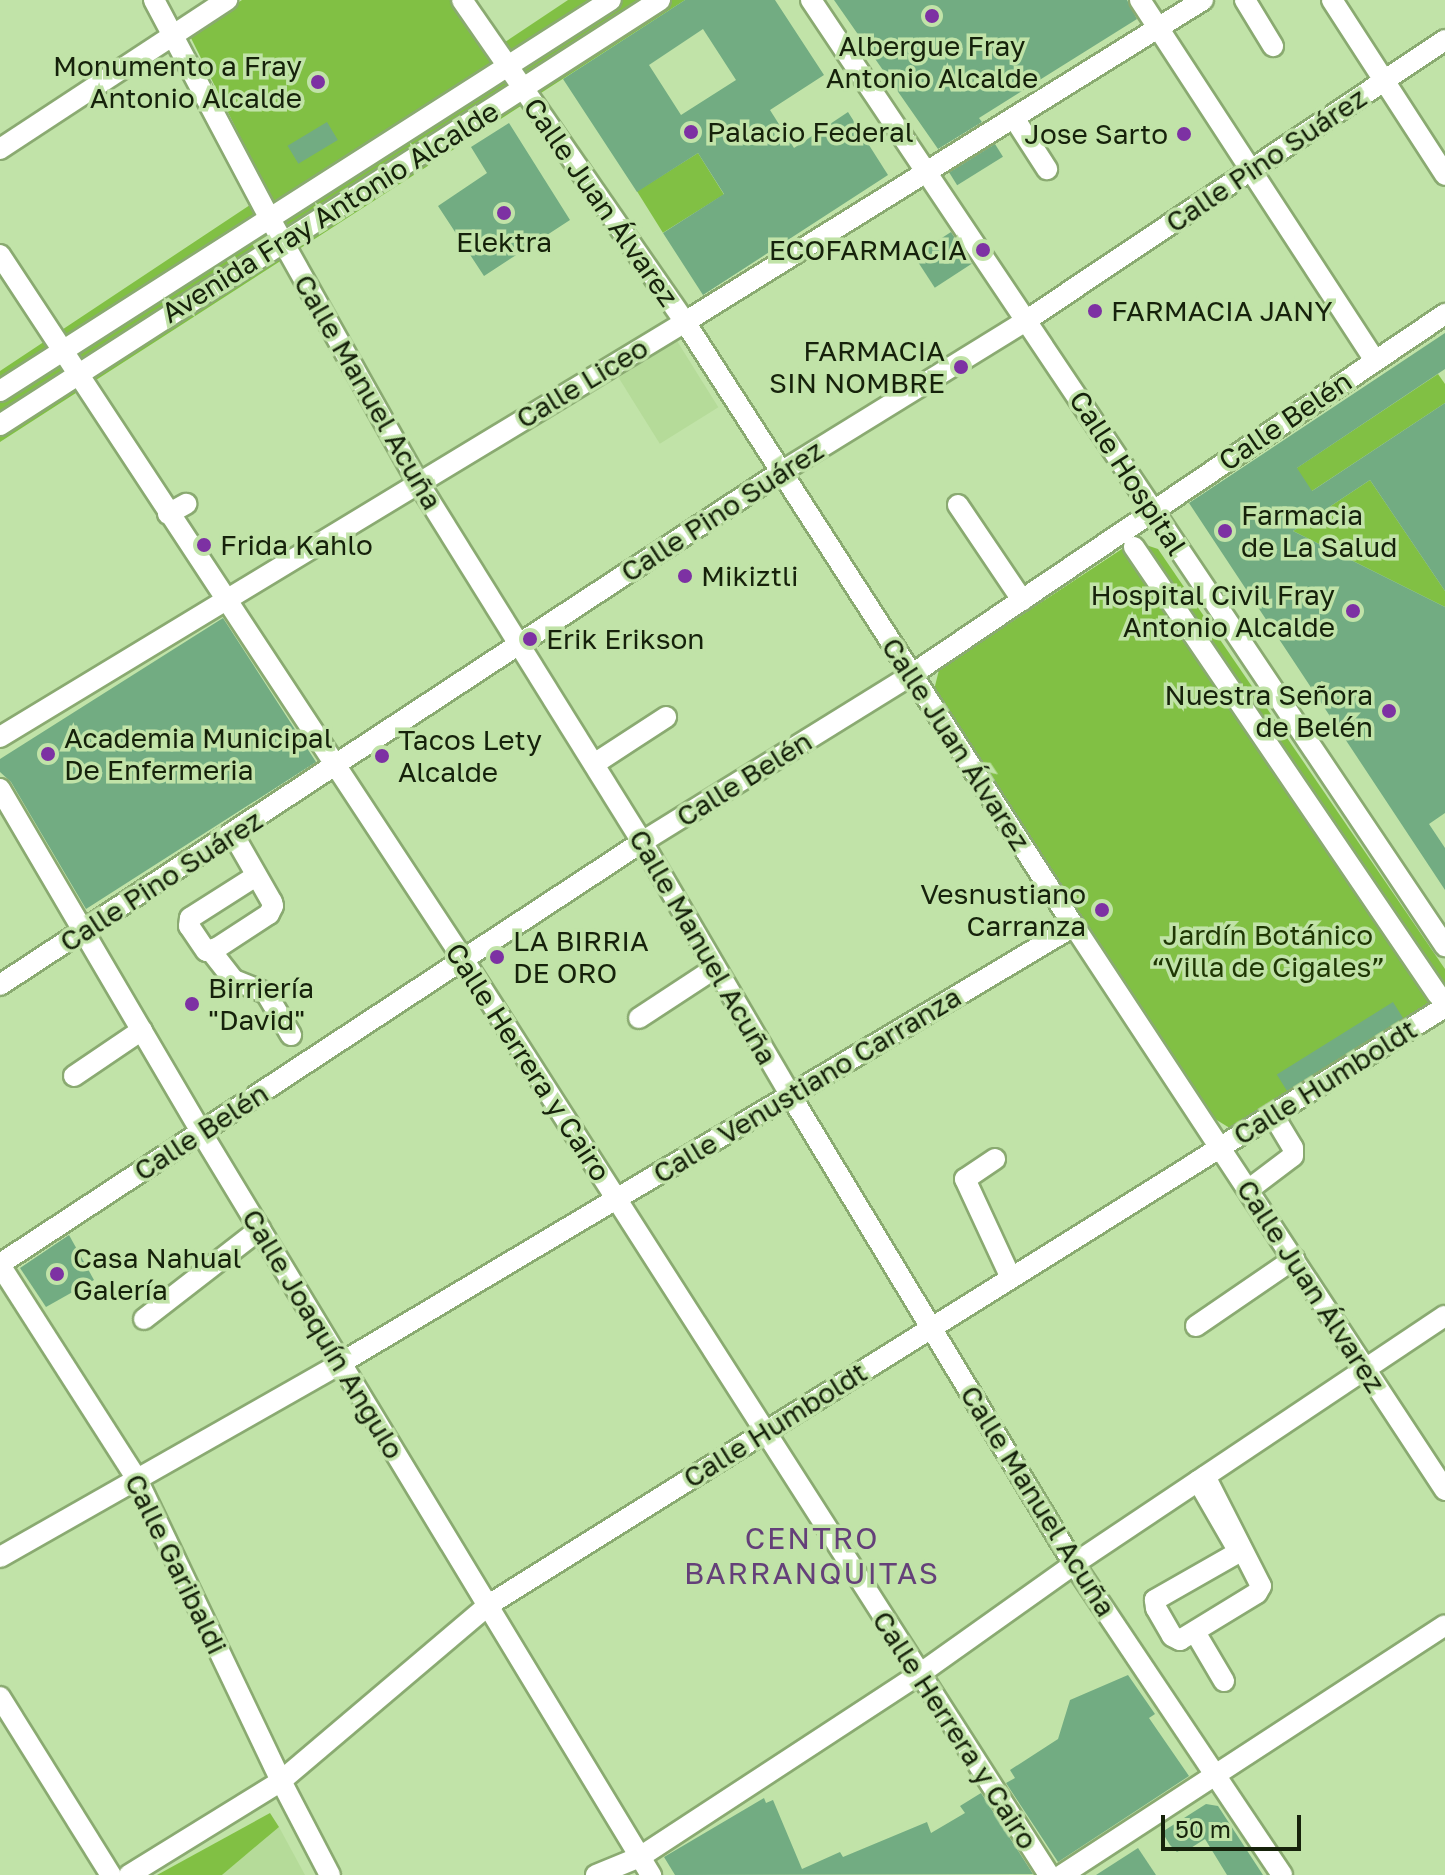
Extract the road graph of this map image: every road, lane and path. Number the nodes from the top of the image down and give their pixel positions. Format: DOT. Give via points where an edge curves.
graph roads {
  1 [pos="154,0"];
  2 [pos="227,0"];
  3 [pos="462,0"];
  4 [pos="611,0"];
  5 [pos="660,0"];
  6 [pos="811,0"];
  7 [pos="1140,0"];
  8 [pos="1203,0"];
  9 [pos="1245,0"];
  10 [pos="1332,0"];
  11 [pos="1158,28"];
  12 [pos="172,35"];
  13 [pos="1445,40"];
  14 [pos="1273,46"];
  15 [pos="507,68"];
  16 [pos="1384,81"];
  17 [pos="522,90"];
  18 [pos="1014,118"];
  19 [pos="0,149"];
  20 [pos="1047,169"];
  21 [pos="1251,170"];
  22 [pos="928,171"];
  23 [pos="1445,175"];
  24 [pos="269,217"];
  25 [pos="283,244"];
  26 [pos="0,255"];
  27 [pos="1445,314"];
  28 [pos="1027,320"];
  29 [pos="685,322"];
  30 [pos="61,351"];
  31 [pos="1375,360"];
  32 [pos="75,374"];
  33 [pos="0,391"];
  34 [pos="0,425"];
  35 [pos="781,472"];
  36 [pos="418,482"];
  37 [pos="958,505"];
  38 [pos="1151,512"];
  39 [pos="1134,547"];
  40 [pos="225,600"];
  41 [pos="1022,600"];
  42 [pos="518,642"];
  43 [pos="911,675"];
  44 [pos="666,717"];
  45 [pos="0,737"];
  46 [pos="594,764"];
  47 [pos="336,766"];
  48 [pos="0,789"];
  49 [pos="233,834"];
  50 [pos="642,842"];
  51 [pos="256,876"];
  52 [pos="1074,926"];
  53 [pos="84,932"];
  54 [pos="1445,946"];
  55 [pos="211,951"];
  56 [pos="463,959"];
  57 [pos="715,968"];
  58 [pos="0,985"];
  59 [pos="1442,1001"];
  60 [pos="639,1018"];
  61 [pos="142,1030"];
  62 [pos="291,1035"];
  63 [pos="74,1076"];
  64 [pos="791,1096"];
  65 [pos="1273,1115"];
  66 [pos="201,1132"];
  67 [pos="1221,1148"];
  68 [pos="995,1159"];
  69 [pos="1248,1190"];
  70 [pos="615,1198"];
  71 [pos="260,1229"];
  72 [pos="1294,1259"];
  73 [pos="0,1264"];
  74 [pos="1011,1278"];
  75 [pos="1445,1316"];
  76 [pos="144,1319"];
  77 [pos="1196,1326"];
  78 [pos="931,1328"];
  79 [pos="341,1363"];
  80 [pos="1366,1369"];
  81 [pos="764,1432"];
  82 [pos="1202,1478"];
  83 [pos="137,1479"];
  84 [pos="1445,1490"];
  85 [pos="1241,1551"];
  86 [pos="0,1557"];
  87 [pos="1074,1564"];
  88 [pos="487,1606"];
  89 [pos="1445,1625"];
  90 [pos="1195,1632"];
  91 [pos="918,1675"];
  92 [pos="1224,1681"];
  93 [pos="0,1697"];
  94 [pos="1215,1775"];
  95 [pos="281,1781"];
  96 [pos="640,1857"];
  97 [pos="111,1875"];
  98 [pos="129,1875"];
  99 [pos="330,1875"];
  100 [pos="596,1875"];
  101 [pos="651,1875"];
  102 [pos="1049,1875"];
  103 [pos="1062,1875"];
  104 [pos="1282,1875"];
  1 -- 12 [label="street, Calle Manuel Acuña"];
  2 -- 12 [label="street"];
  3 -- 15 [label="street, Calle Juan Álvarez"];
  4 -- 15 [label="street, Avenida Fray Antonio Alcalde"];
  5 -- 17 [label="street, Avenida Fray Antonio Alcalde"];
  6 -- 22 [label="street, Calle Hospital"];
  7 -- 11 [label="street"];
  8 -- 11 [label="street, Calle Liceo"];
  9 -- 14 [label="street"];
  10 -- 16 [label="street"];
  11 -- 18 [label="street, Calle Liceo"];
  11 -- 21 [label="street"];
  12 -- 19 [label="street"];
  12 -- 24 [label="street, Calle Manuel Acuña"];
  13 -- 16 [label="street, Calle Pino Suárez"];
  15 -- 17 [label="street, Calle Juan Álvarez"];
  15 -- 24 [label="street, Avenida Fray Antonio Alcalde"];
  16 -- 21 [label="street, Calle Pino Suárez"];
  16 -- 23 [label="street"];
  17 -- 25 [label="street, Avenida Fray Antonio Alcalde"];
  17 -- 29 [label="street, Calle Juan Álvarez"];
  18 -- 20 [label="street"];
  18 -- 22 [label="street, Calle Liceo"];
  21 -- 28 [label="street, Calle Pino Suárez"];
  21 -- 31 [label="street"];
  22 -- 28 [label="street, Calle Hospital"];
  22 -- 29 [label="street, Calle Liceo"];
  24 -- 25 [label="street, Calle Manuel Acuña"];
  24 -- 30 [label="street, Avenida Fray Antonio Alcalde"];
  25 -- 32 [label="street, Avenida Fray Antonio Alcalde"];
  25 -- 36 [label="street, Calle Manuel Acuña"];
  26 -- 30 [label="street, Calle Herrera y Cairo"];
  27 -- 31 [label="street, Calle Belén"];
  28 -- 35 [label="street, Calle Pino Suárez"];
  28 -- 38 [label="street, Calle Hospital"];
  29 -- 35 [label="street, Calle Juan Álvarez"];
  29 -- 36 [label="street, Calle Liceo"];
  30 -- 32 [label="street, Calle Herrera y Cairo"];
  30 -- 33 [label="street, Avenida Fray Antonio Alcalde"];
  31 -- 38 [label="street, Calle Belén"];
  32 -- 34 [label="street, Avenida Fray Antonio Alcalde"];
  32 -- 40 [label="street, Calle Herrera y Cairo" via="177,509"];
  35 -- 42 [label="street, Calle Pino Suárez"];
  35 -- 43 [label="street, Calle Juan Álvarez"];
  36 -- 40 [label="street, Calle Liceo"];
  36 -- 42 [label="street, Calle Manuel Acuña"];
  37 -- 41 [label="street"];
  38 -- 41 [label="street, Calle Belén"];
  38 -- 54 [label="street, Calle Hospital"];
  39 -- 59 [label="street"];
  40 -- 45 [label="street, Calle Liceo"];
  40 -- 47 [label="street, Calle Herrera y Cairo"];
  41 -- 43 [label="street, Calle Belén"];
  42 -- 46 [label="street, Calle Manuel Acuña"];
  42 -- 47 [label="street, Calle Pino Suárez"];
  43 -- 50 [label="street, Calle Belén"];
  43 -- 52 [label="street, Calle Juan Álvarez"];
  44 -- 46 [label="street"];
  46 -- 50 [label="street, Calle Manuel Acuña"];
  47 -- 49 [label="street, Calle Pino Suárez"];
  47 -- 56 [label="street, Calle Herrera y Cairo"];
  48 -- 53 [label="street, Calle Joaquín Angulo"];
  49 -- 51 [label="street"];
  49 -- 53 [label="street, Calle Pino Suárez"];
  50 -- 56 [label="street, Calle Belén"];
  50 -- 57 [label="street, Calle Manuel Acuña"];
  51 -- 55 [label="street" via="272,911"];
  51 -- 55 [label="street" via="190,918 202,947"];
  52 -- 64 [label="street, Calle Venustiano Carranza"];
  52 -- 67 [label="street, Calle Juan Álvarez"];
  53 -- 58 [label="street, Calle Pino Suárez"];
  53 -- 61 [label="street, Calle Joaquín Angulo"];
  55 -- 62 [label="street" via="234,980 266,993"];
  56 -- 66 [label="street, Calle Belén"];
  56 -- 70 [label="street, Calle Herrera y Cairo"];
  57 -- 60 [label="street"];
  57 -- 64 [label="street, Calle Manuel Acuña"];
  59 -- 65 [label="street, Calle Humboldt"];
  61 -- 63 [label="street"];
  61 -- 66 [label="street, Calle Joaquín Angulo"];
  64 -- 70 [label="street, Calle Venustiano Carranza"];
  64 -- 78 [label="street, Calle Manuel Acuña"];
  65 -- 67 [label="street, Calle Humboldt"];
  65 -- 69 [label="street" via="1293,1156"];
  66 -- 71 [label="street, Calle Joaquín Angulo"];
  66 -- 73 [label="street, Calle Belén"];
  67 -- 69 [label="street, Calle Juan Álvarez"];
  67 -- 74 [label="street, Calle Humboldt"];
  68 -- 74 [label="street" via="965,1179"];
  69 -- 72 [label="street, Calle Juan Álvarez"];
  70 -- 79 [label="street, Calle Venustiano Carranza"];
  70 -- 81 [label="street, Calle Herrera y Cairo"];
  71 -- 76 [label="street"];
  71 -- 79 [label="street, Calle Joaquín Angulo"];
  72 -- 77 [label="street"];
  72 -- 80 [label="street, Calle Juan Álvarez"];
  73 -- 83 [label="street, Calle Garibaldi"];
  74 -- 78 [label="street, Calle Humboldt"];
  75 -- 80 [label="street"];
  78 -- 81 [label="street, Calle Humboldt"];
  78 -- 87 [label="street, Calle Manuel Acuña"];
  79 -- 83 [label="street, Calle Venustiano Carranza"];
  79 -- 88 [label="street, Calle Joaquín Angulo"];
  80 -- 82 [label="street"];
  80 -- 84 [label="street, Calle Juan Álvarez"];
  81 -- 88 [label="street, Calle Humboldt"];
  81 -- 91 [label="street, Calle Herrera y Cairo"];
  82 -- 85 [label="street"];
  82 -- 87 [label="street"];
  83 -- 86 [label="street, Calle Venustiano Carranza"];
  83 -- 95 [label="street, Calle Garibaldi"];
  85 -- 90 [label="street" via="1260,1590"];
  85 -- 90 [label="street" via="1155,1600 1176,1639"];
  87 -- 91 [label="street"];
  87 -- 94 [label="street, Calle Manuel Acuña"];
  88 -- 95 [label="street, Calle Humboldt"];
  88 -- 96 [label="street, Calle Joaquín Angulo"];
  89 -- 94 [label="street"];
  90 -- 92 [label="street"];
  91 -- 96 [label="street"];
  91 -- 102 [label="street, Calle Herrera y Cairo"];
  93 -- 97 [label="street"];
  94 -- 103 [label="street"];
  94 -- 104 [label="street, Calle Manuel Acuña"];
  95 -- 98 [label="street, Calle Humboldt"];
  95 -- 99 [label="street, Calle Garibaldi"];
  96 -- 100 [label="street"];
  96 -- 101 [label="street, Calle Joaquín Angulo"];
}
